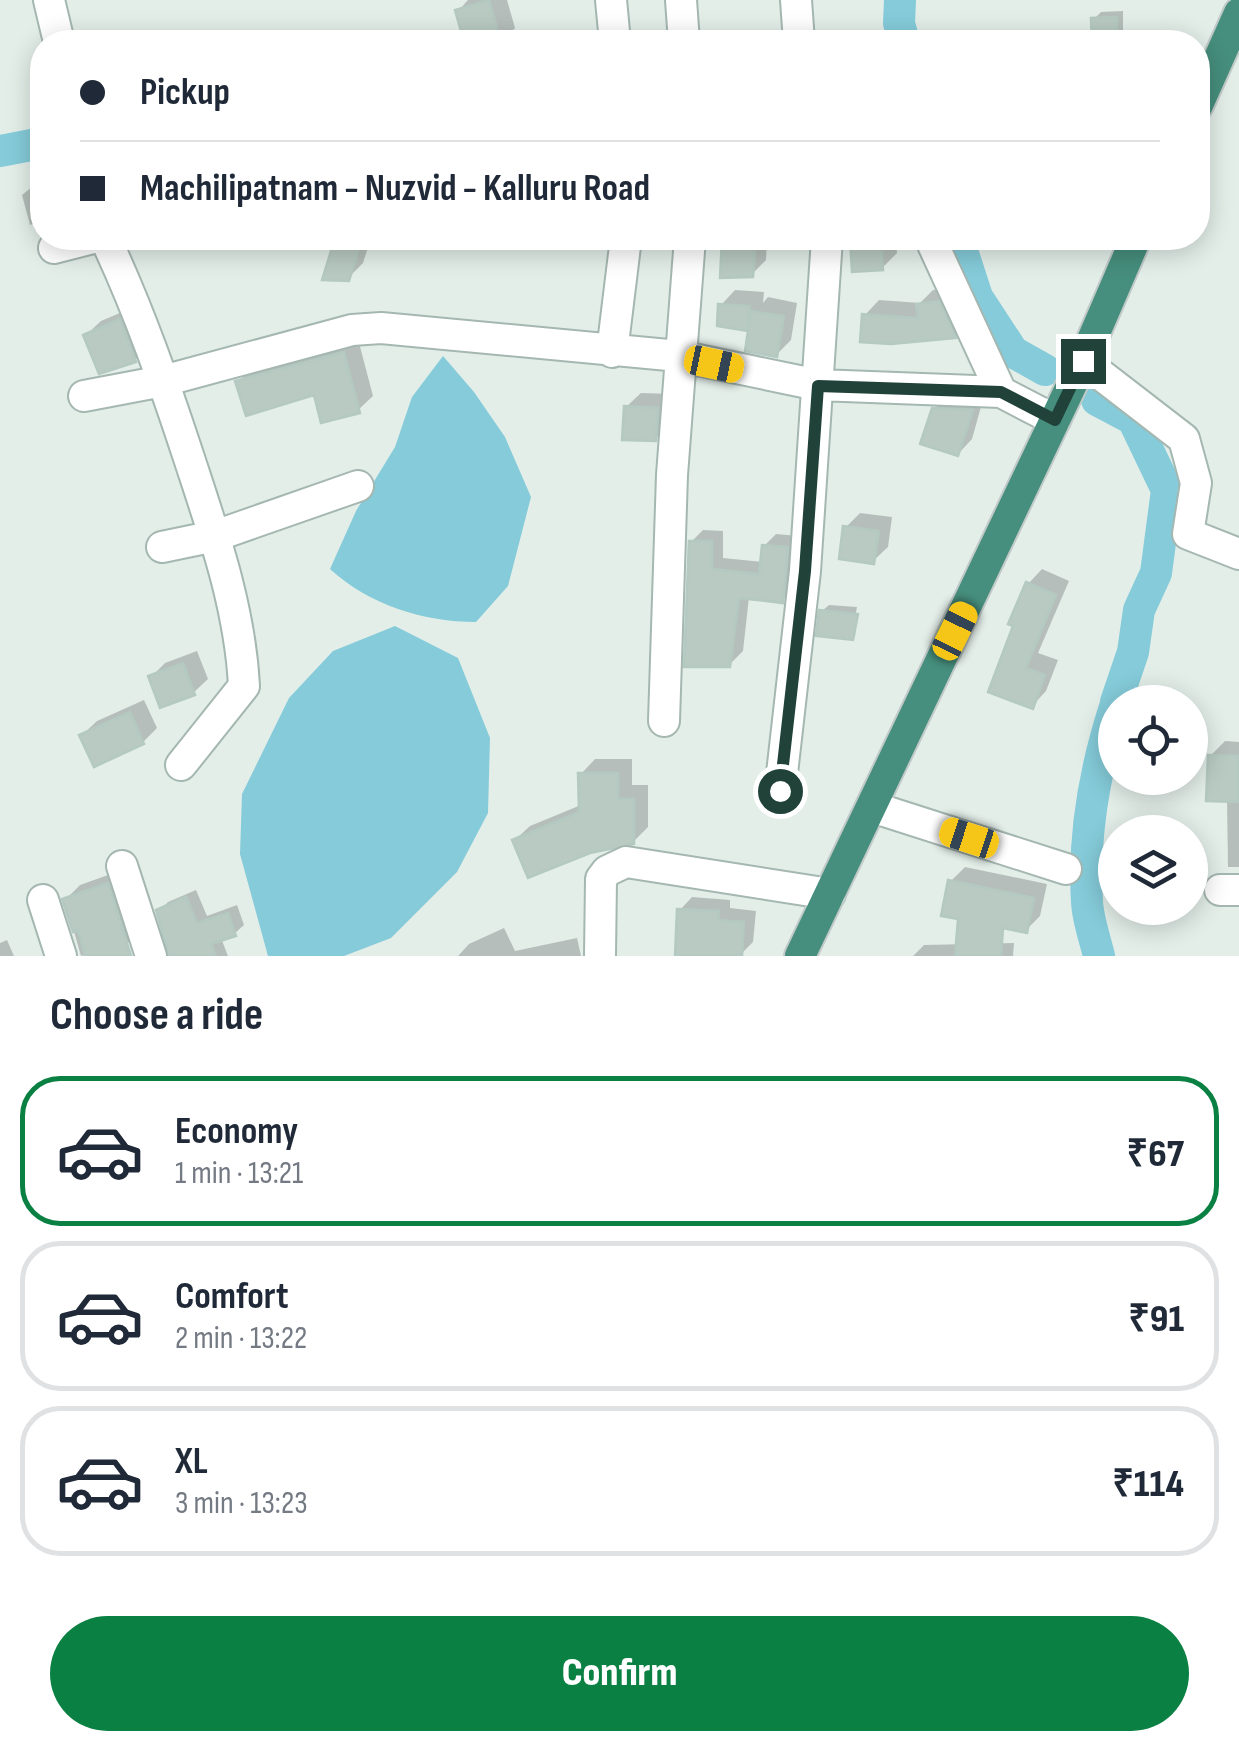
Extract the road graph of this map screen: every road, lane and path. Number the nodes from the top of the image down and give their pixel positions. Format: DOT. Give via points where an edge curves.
graph roads {
  1 [pos="49,0"];
  2 [pos="611,0"];
  3 [pos="681,0"];
  4 [pos="796,0"];
  5 [pos="1239,13"];
  6 [pos="56,30"];
  7 [pos="614,30"];
  8 [pos="683,30"];
  9 [pos="798,30"];
  10 [pos="1210,78"];
  11 [pos="111,250"];
  12 [pos="625,250"];
  13 [pos="689,250"];
  14 [pos="826,250"];
  15 [pos="936,250"];
  16 [pos="1130,250"];
  17 [pos="612,352"];
  18 [pos="679,356"];
  19 [pos="1083,361"];
  20 [pos="163,381"];
  21 [pos="818,386"];
  22 [pos="1001,392"];
  23 [pos="84,396"];
  24 [pos="1055,420"];
  25 [pos="358,486"];
  26 [pos="215,536"];
  27 [pos="162,546"];
  28 [pos="1239,554"];
  29 [pos="664,721"];
  30 [pos="181,765"];
  31 [pos="780,791"];
  32 [pos="872,807"];
  33 [pos="122,866"];
  34 [pos="1066,868"];
  35 [pos="830,894"];
  36 [pos="43,900"];
  37 [pos="61,956"];
  38 [pos="151,956"];
  39 [pos="600,956"];
  40 [pos="800,956"];
  1 -- 6 [label="street"];
  2 -- 7 [label="street"];
  3 -- 8 [label="street"];
  4 -- 9 [label="street"];
  5 -- 10 [label="highway"];
  11 -- 20 [label="street"];
  12 -- 17 [label="street"];
  13 -- 18 [label="street"];
  14 -- 21 [label="street"];
  15 -- 22 [label="street"];
  16 -- 19 [label="highway"];
  17 -- 18 [label="street"];
  17 -- 20 [label="street" via="381,328"];
  18 -- 21 [label="street"];
  18 -- 29 [label="street"];
  19 -- 24 [label="highway"];
  19 -- 28 [label="street" via="1184,438 1196,483 1188,534"];
  20 -- 23 [label="street"];
  20 -- 26 [label="street"];
  21 -- 22 [label="street"];
  21 -- 31 [label="street"];
  22 -- 24 [label="street"];
  24 -- 32 [label="highway"];
  25 -- 26 [label="street"];
  26 -- 27 [label="street"];
  26 -- 30 [label="street" via="242,646 244,686"];
  32 -- 34 [label="street"];
  32 -- 35 [label="highway"];
  33 -- 38 [label="street"];
  35 -- 39 [label="street" via="626,862 601,879"];
  35 -- 40 [label="highway"];
  36 -- 37 [label="street"];
}
